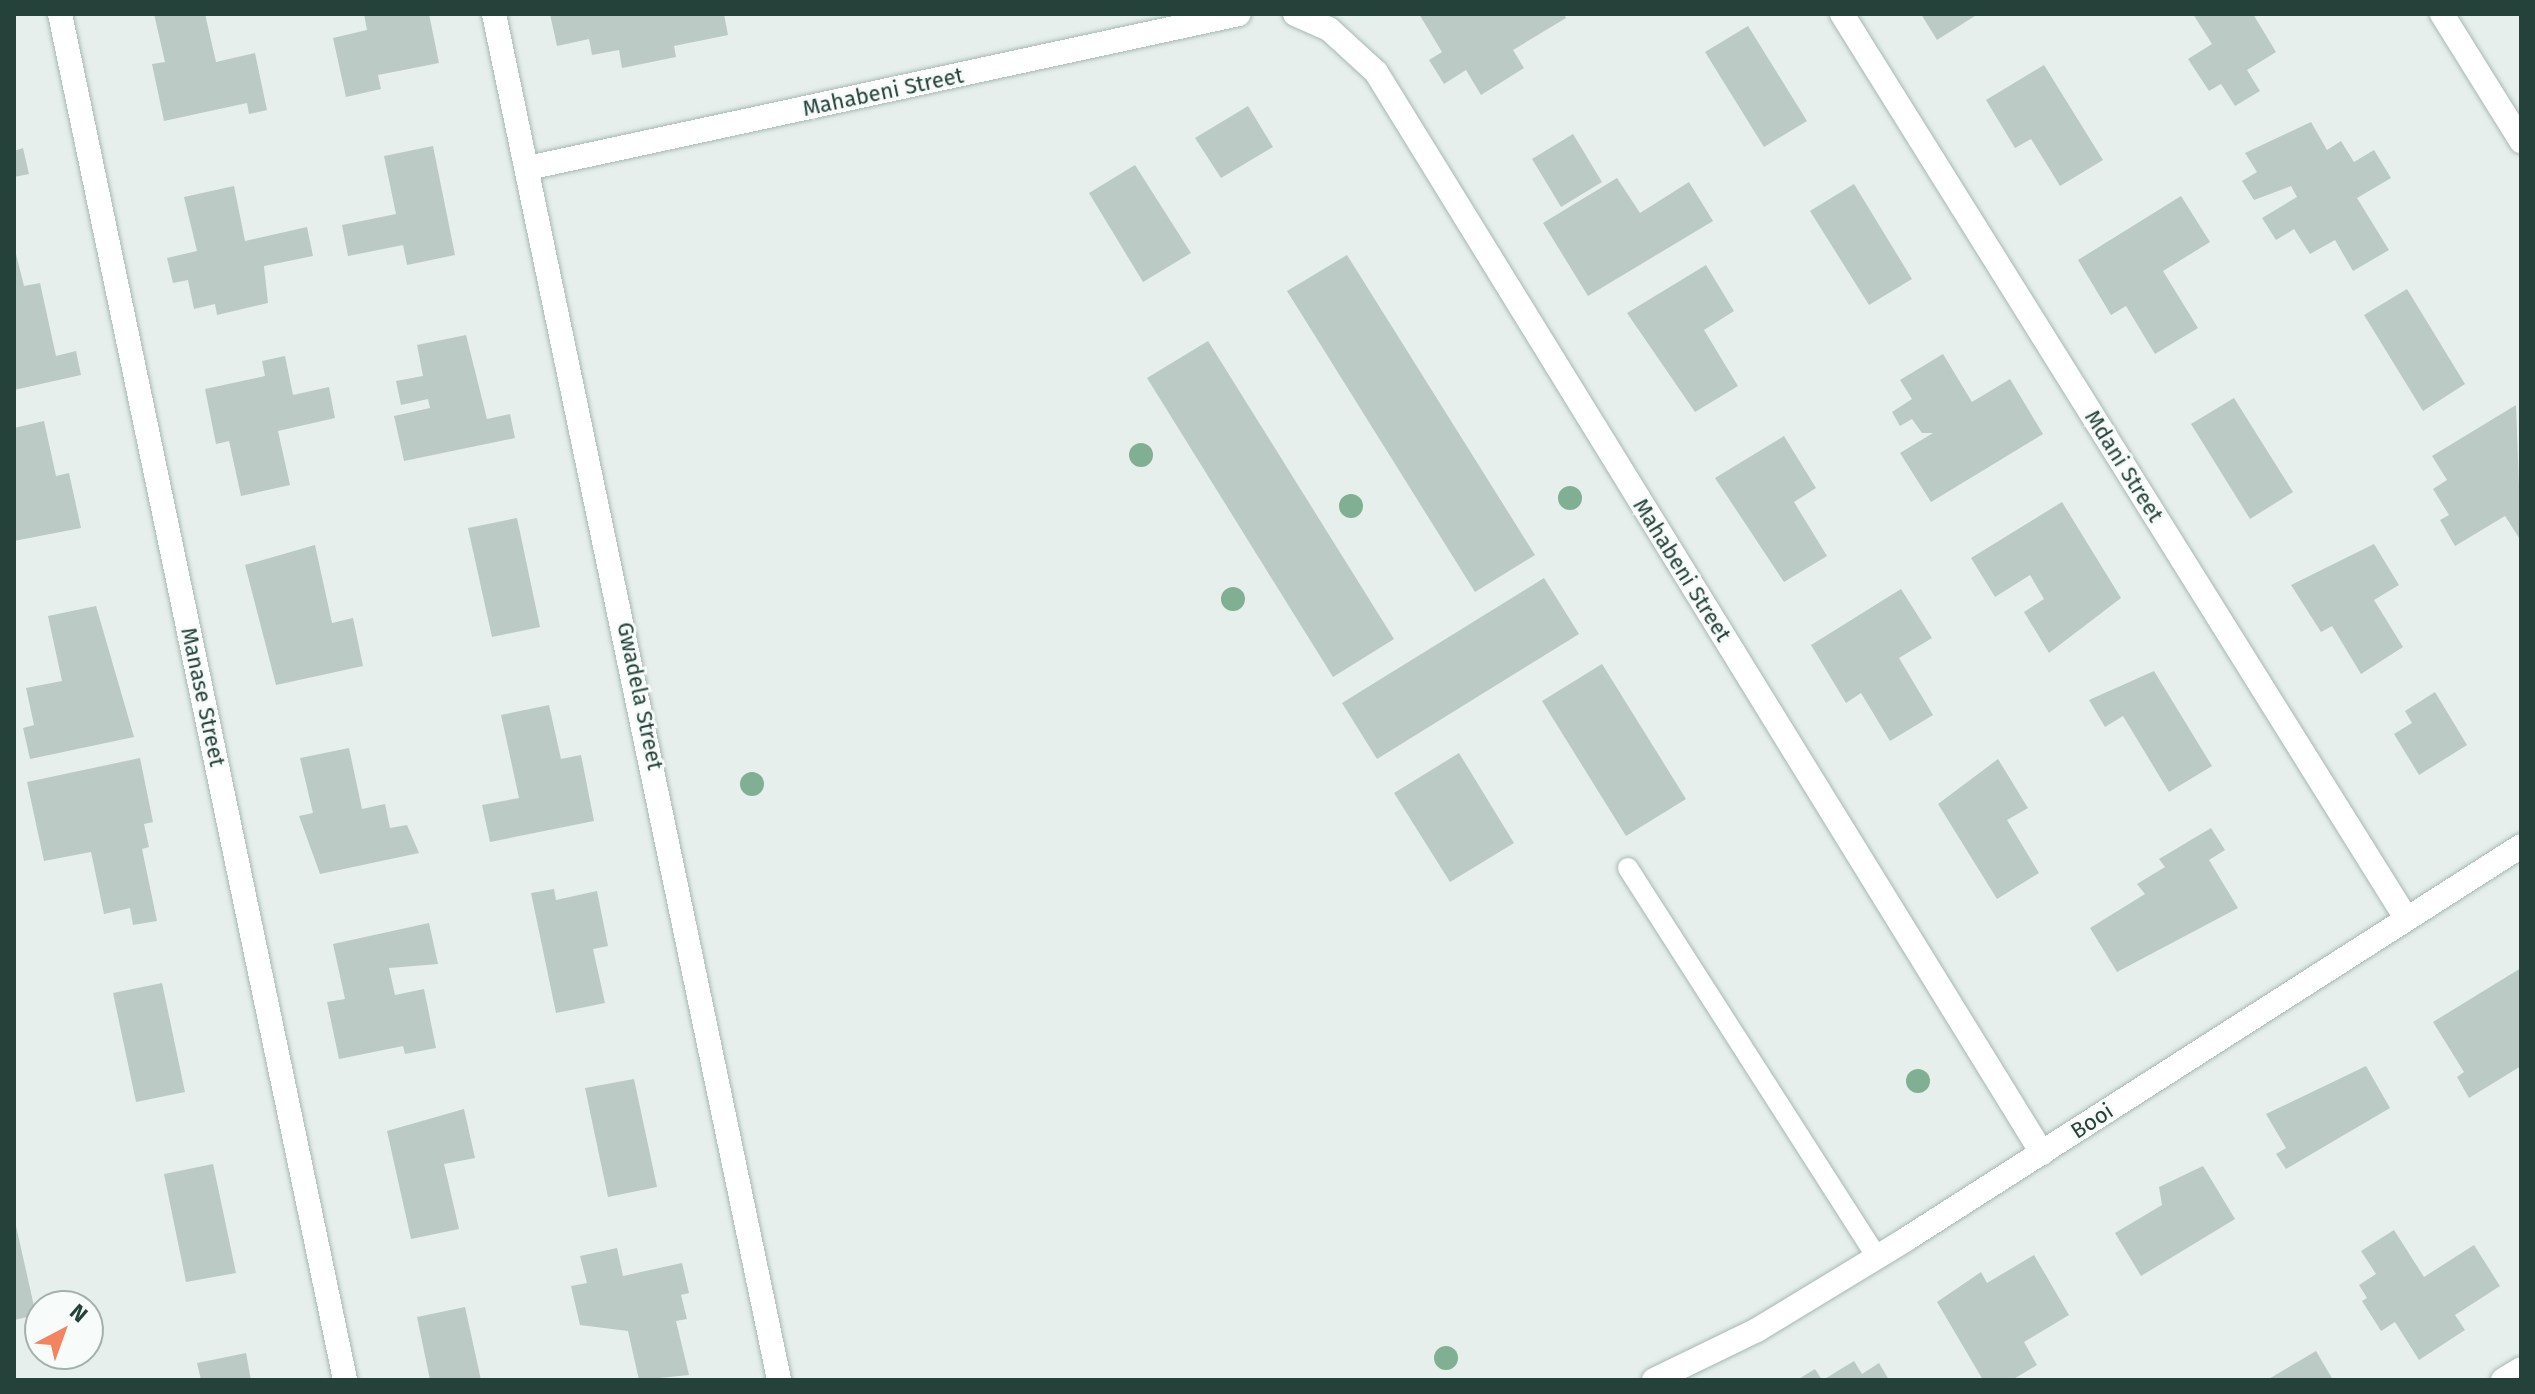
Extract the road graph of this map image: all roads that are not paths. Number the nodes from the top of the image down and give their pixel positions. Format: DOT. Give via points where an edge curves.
graph roads {
  1 [pos="60,14"];
  2 [pos="494,14"];
  3 [pos="1239,14"];
  4 [pos="1295,14"];
  5 [pos="1842,14"];
  6 [pos="2442,14"];
  7 [pos="2521,141"];
  8 [pos="528,168"];
  9 [pos="2521,846"];
  10 [pos="1628,868"];
  11 [pos="2406,918"];
  12 [pos="2042,1153"];
  13 [pos="1877,1257"];
  14 [pos="2521,1369"];
  15 [pos="345,1380"];
  16 [pos="779,1380"];
  17 [pos="1654,1380"];
  18 [pos="2503,1380"];
  1 -- 15 [label="street, Manase Street"];
  2 -- 8 [label="street, Gwadela Street"];
  3 -- 8 [label="street, Mahabeni Street"];
  4 -- 12 [label="street, Mahabeni Street" via="1329,29 1376,72"];
  5 -- 11 [label="street, Mdani Street"];
  6 -- 7 [label="street"];
  8 -- 16 [label="street, Gwadela Street"];
  9 -- 11 [label="street, Booi"];
  10 -- 13 [label="lane"];
  11 -- 12 [label="street, Booi"];
  12 -- 13 [label="street, Booi"];
  13 -- 17 [label="street, Booi" via="1757,1330"];
  14 -- 18 [label="street"];
}
